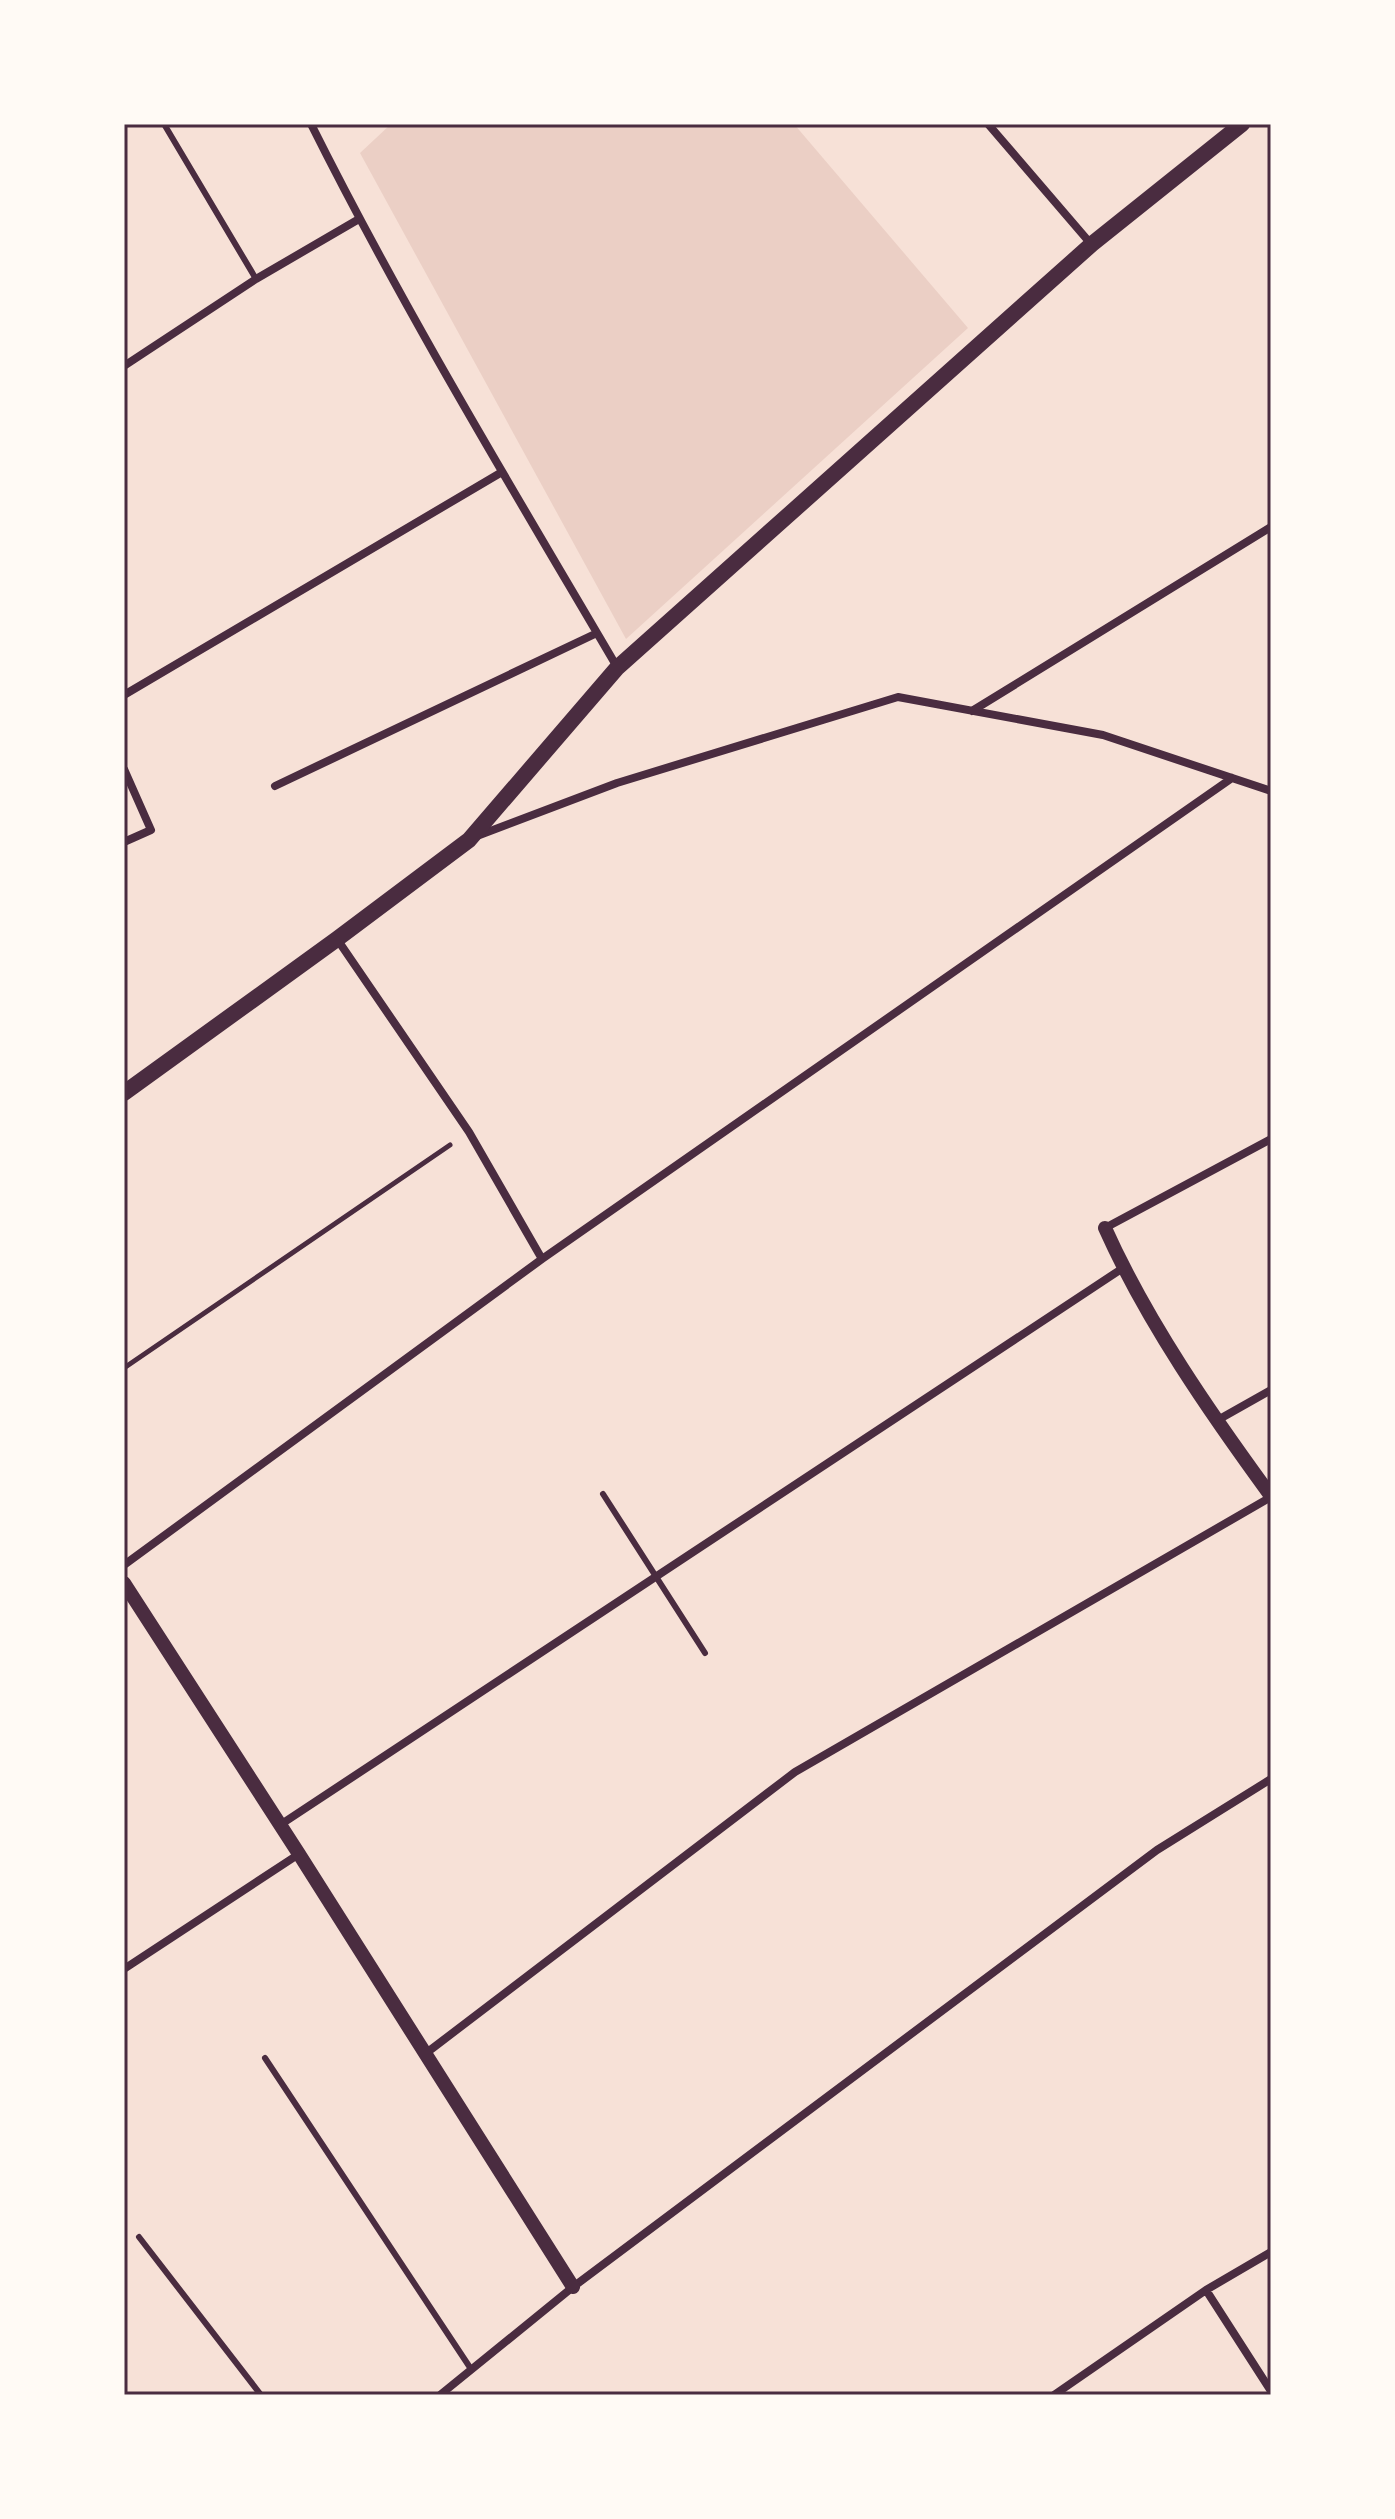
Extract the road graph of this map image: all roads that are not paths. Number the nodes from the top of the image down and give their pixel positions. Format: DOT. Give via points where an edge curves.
graph roads {
  1 [pos="164,124"];
  2 [pos="311,124"];
  3 [pos="988,124"];
  4 [pos="1242,124"];
  5 [pos="359,219"];
  6 [pos="1092,244"];
  7 [pos="256,279"];
  8 [pos="124,366"];
  9 [pos="502,472"];
  10 [pos="1271,527"];
  11 [pos="597,633"];
  12 [pos="617,668"];
  13 [pos="124,695"];
  14 [pos="971,711"];
  15 [pos="124,769"];
  16 [pos="1232,778"];
  17 [pos="275,786"];
  18 [pos="1271,791"];
  19 [pos="469,840"];
  20 [pos="124,842"];
  21 [pos="337,939"];
  22 [pos="124,1093"];
  23 [pos="1271,1139"];
  24 [pos="1105,1228"];
  25 [pos="542,1259"];
  26 [pos="1123,1268"];
  27 [pos="1271,1390"];
  28 [pos="1216,1421"];
  29 [pos="603,1494"];
  30 [pos="1271,1497"];
  31 [pos="124,1565"];
  32 [pos="658,1575"];
  33 [pos="124,1583"];
  34 [pos="705,1653"];
  35 [pos="1271,1779"];
  36 [pos="280,1825"];
  37 [pos="299,1854"];
  38 [pos="124,1969"];
  39 [pos="425,2054"];
  40 [pos="265,2058"];
  41 [pos="139,2237"];
  42 [pos="1271,2252"];
  43 [pos="573,2287"];
  44 [pos="1206,2290"];
  45 [pos="471,2369"];
  46 [pos="1271,2391"];
  47 [pos="261,2395"];
  48 [pos="440,2395"];
  49 [pos="1054,2395"];
  1 -- 7 [label="lane"];
  2 -- 5 [label="street"];
  3 -- 6 [label="street"];
  4 -- 6 [label="main road"];
  5 -- 7 [label="street"];
  5 -- 9 [label="street"];
  6 -- 12 [label="main road"];
  7 -- 8 [label="street"];
  9 -- 11 [label="street"];
  9 -- 13 [label="street"];
  10 -- 14 [label="street"];
  11 -- 12 [label="street"];
  11 -- 17 [label="street"];
  12 -- 19 [label="main road"];
  14 -- 16 [label="street" via="1103,735"];
  14 -- 19 [label="street" via="898,697 617,783"];
  15 -- 20 [label="street" via="151,830"];
  16 -- 18 [label="street"];
  16 -- 25 [label="street"];
  19 -- 21 [label="main road"];
  21 -- 22 [label="main road"];
  21 -- 25 [label="street" via="469,1132"];
  23 -- 24 [label="street"];
  24 -- 26 [label="street"];
  25 -- 31 [label="street"];
  26 -- 28 [label="street"];
  26 -- 32 [label="street"];
  27 -- 28 [label="street"];
  28 -- 30 [label="street"];
  29 -- 32 [label="lane"];
  30 -- 39 [label="street" via="795,1772"];
  32 -- 34 [label="lane"];
  32 -- 36 [label="street"];
  33 -- 36 [label="street"];
  35 -- 43 [label="street" via="1157,1850"];
  36 -- 37 [label="street"];
  37 -- 38 [label="street"];
  37 -- 39 [label="street"];
  39 -- 43 [label="street"];
  40 -- 45 [label="lane"];
  41 -- 47 [label="lane"];
  42 -- 44 [label="street"];
  43 -- 45 [label="street"];
  44 -- 46 [label="street"];
  44 -- 49 [label="street"];
  45 -- 48 [label="street"];
}
